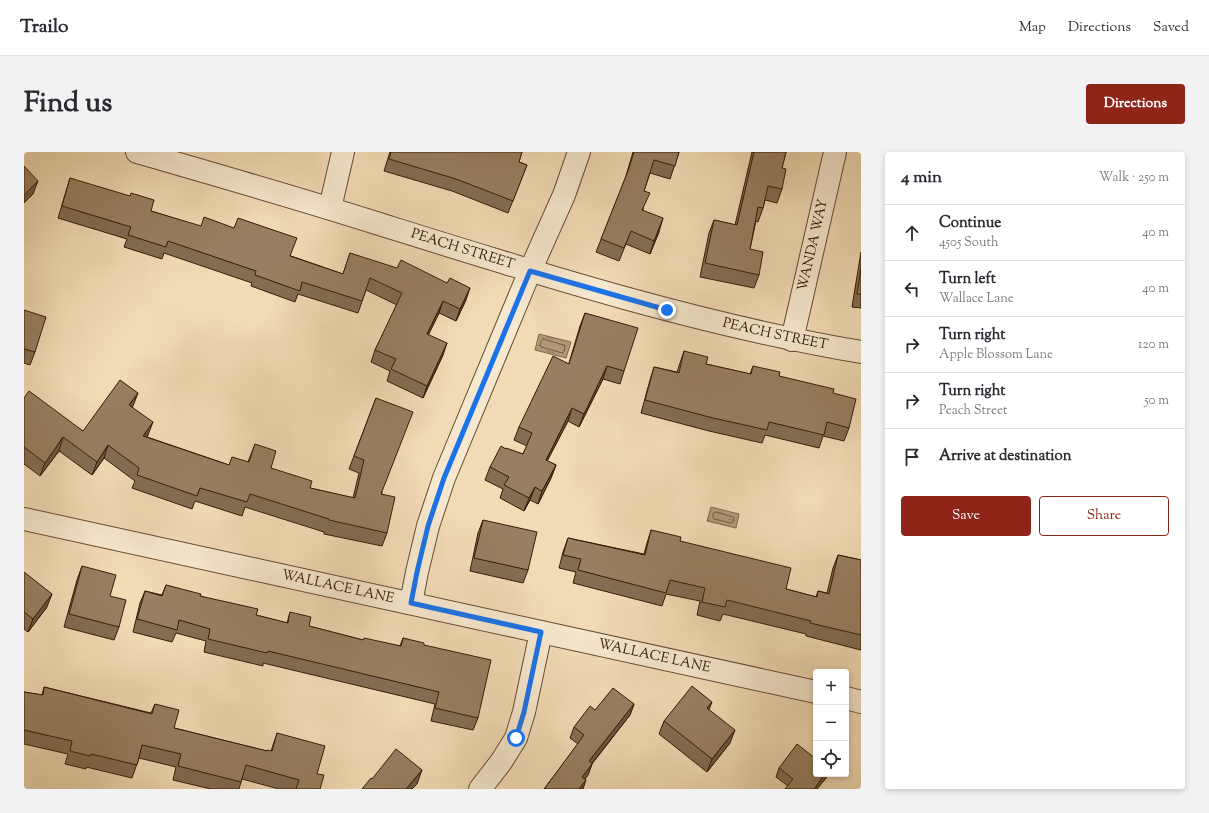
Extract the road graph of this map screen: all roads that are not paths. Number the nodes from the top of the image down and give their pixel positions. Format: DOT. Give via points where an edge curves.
graph roads {
  1 [pos="137,152"];
  2 [pos="343,152"];
  3 [pos="579,152"];
  4 [pos="835,152"];
  5 [pos="330,208"];
  6 [pos="530,271"];
  7 [pos="792,340"];
  8 [pos="861,352"];
  9 [pos="24,519"];
  10 [pos="411,603"];
  11 [pos="541,632"];
  12 [pos="813,691"];
  13 [pos="849,699"];
  14 [pos="861,702"];
  15 [pos="480,789"];
  1 -- 5 [label="street, PEACH STREET"];
  2 -- 5 [label="street"];
  3 -- 6 [label="street" via="564,195"];
  4 -- 7 [label="street, WANDA WAY"];
  5 -- 6 [label="street, PEACH STREET"];
  6 -- 7 [label="street, PEACH STREET" via="667,310"];
  6 -- 10 [label="street" via="444,478 428,526"];
  7 -- 8 [label="street, PEACH STREET"];
  9 -- 10 [label="street, WALLACE LANE"];
  10 -- 11 [label="street, WALLACE LANE"];
  11 -- 12 [label="street, WALLACE LANE"];
  11 -- 15 [label="street" via="516,738"];
  13 -- 14 [label="street"];
}
